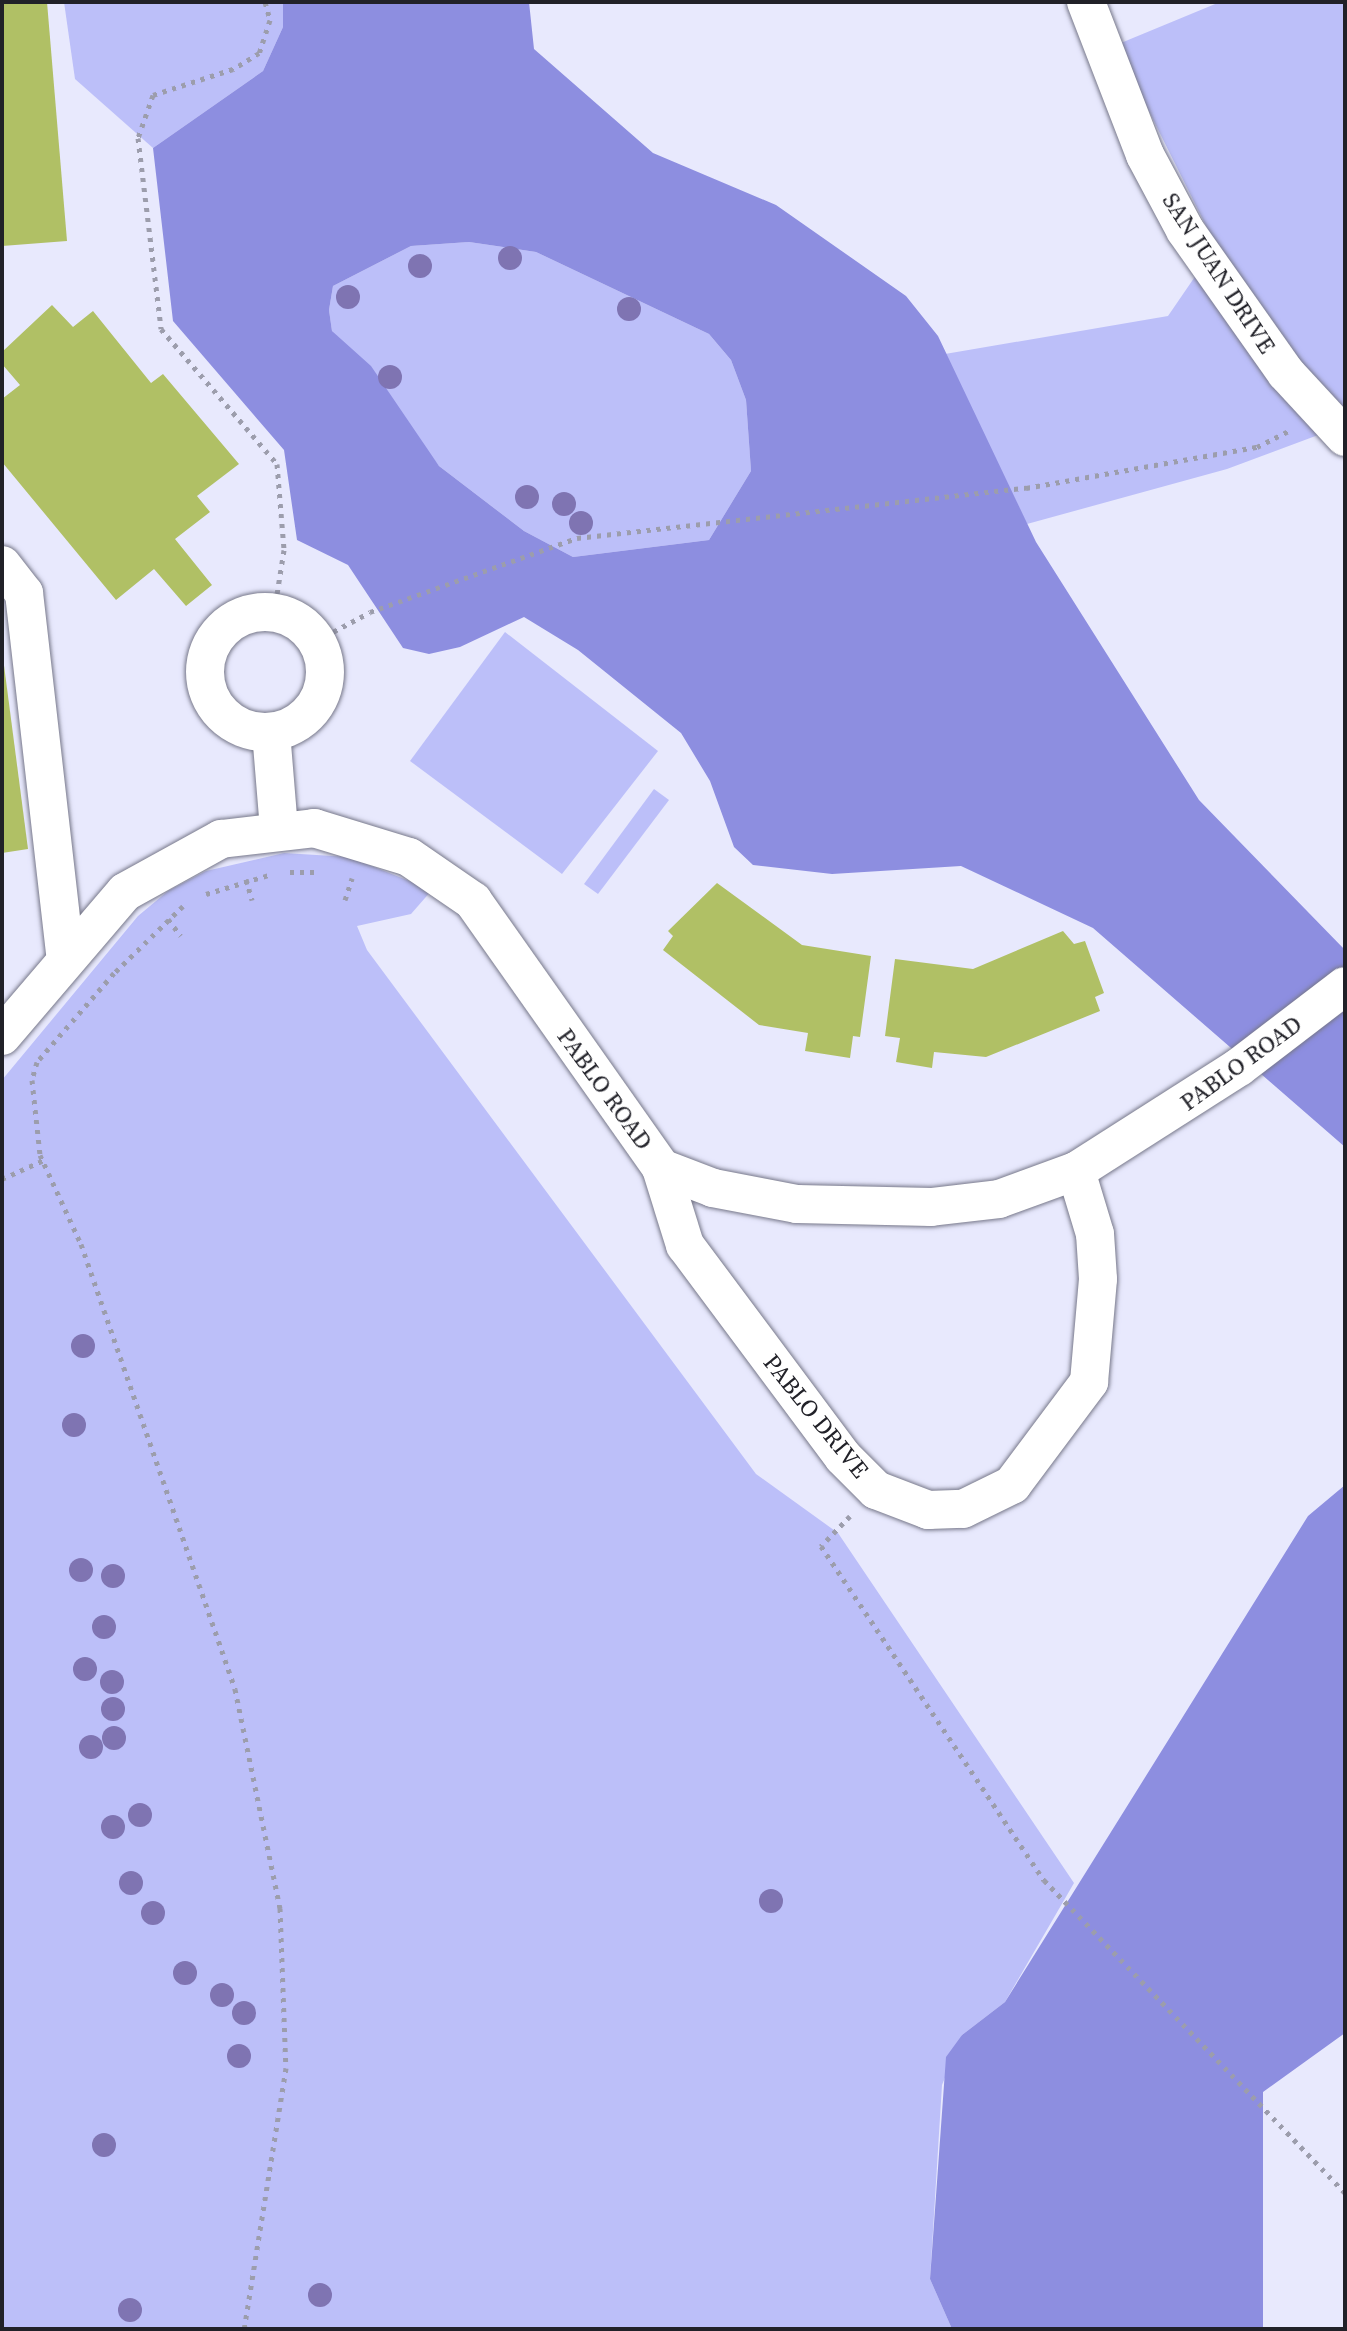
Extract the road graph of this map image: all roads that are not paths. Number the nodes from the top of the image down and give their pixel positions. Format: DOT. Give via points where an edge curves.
graph roads {
  1 [pos="1086,2"];
  2 [pos="1345,437"];
  3 [pos="2,565"];
  4 [pos="271,732"];
  5 [pos="279,830"];
  6 [pos="66,960"];
  7 [pos="1345,986"];
  8 [pos="2,1036"];
  9 [pos="661,1168"];
  10 [pos="1076,1171"];
  1 -- 2 [label="street, SAN JUAN DRIVE" via="1145,155 1185,230 1317,408"];
  3 -- 6 [label="street" via="24,593"];
  4 -- 4 [label="street" via="298,722 320,698 326,667 316,641 298,622 274,613 229,625 209,650 205,670 208,692 227,718"];
  4 -- 5 [label="street"];
  5 -- 6 [label="street, PABLO ROAD" via="187,853 125,892"];
  5 -- 9 [label="street, PABLO ROAD" via="314,828 371,841 444,876 473,901"];
  6 -- 8 [label="street, PABLO ROAD"];
  7 -- 10 [label="street, PABLO ROAD" via="1239,1067"];
  9 -- 10 [label="street, PABLO ROAD" via="713,1188 873,1209 999,1199"];
  9 -- 10 [label="street, PABLO DRIVE" via="685,1245 843,1457 876,1490 928,1510 989,1500 1012,1485 1075,1407 1096,1350 1098,1279 1095,1234"];
}
